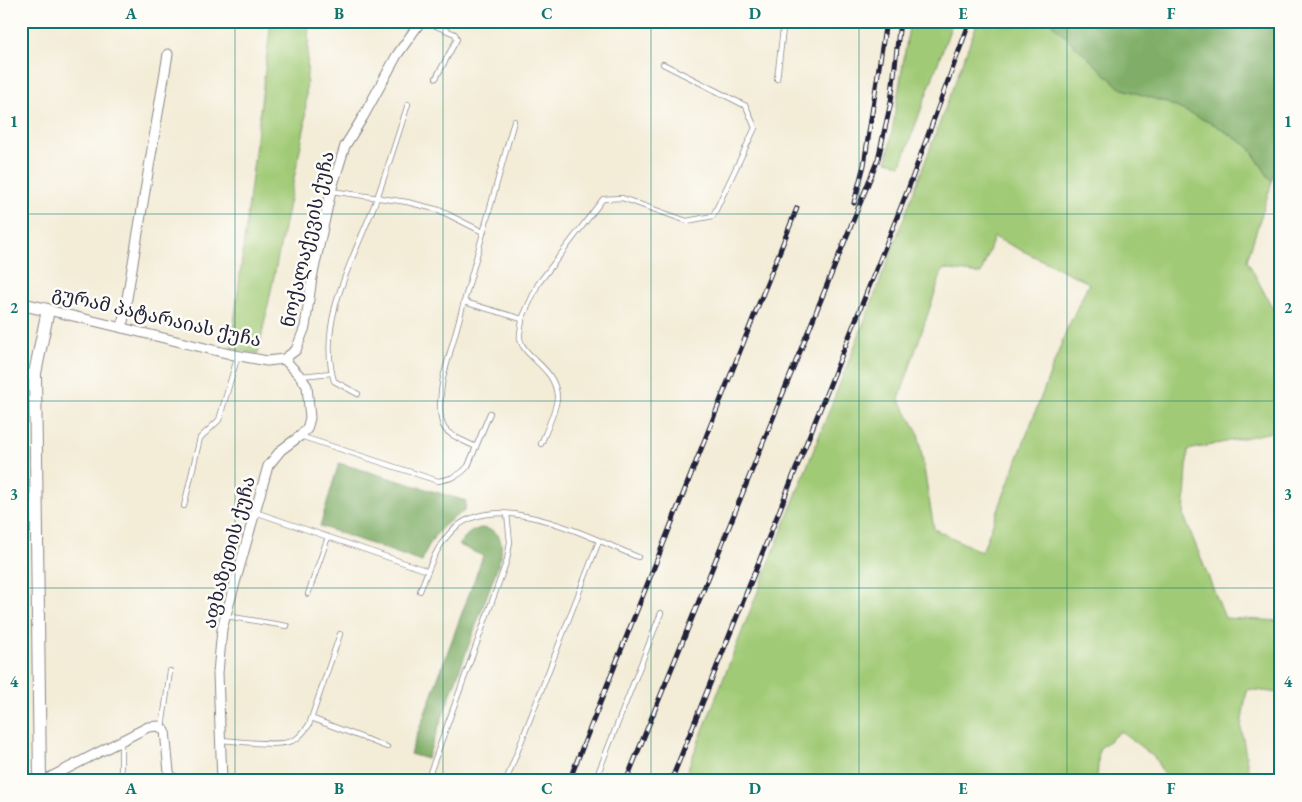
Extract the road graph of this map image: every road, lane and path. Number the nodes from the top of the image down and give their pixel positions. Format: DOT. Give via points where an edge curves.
graph roads {
  1 [pos="422,21"];
  2 [pos="675,21"];
  3 [pos="687,21"];
  4 [pos="784,21"];
  5 [pos="168,54"];
  6 [pos="663,64"];
  7 [pos="436,78"];
  8 [pos="777,79"];
  9 [pos="408,104"];
  10 [pos="514,122"];
  11 [pos="331,191"];
  12 [pos="377,198"];
  13 [pos="483,232"];
  14 [pos="464,302"];
  15 [pos="21,304"];
  16 [pos="48,310"];
  17 [pos="522,319"];
  18 [pos="122,328"];
  19 [pos="238,355"];
  20 [pos="284,359"];
  21 [pos="36,373"];
  22 [pos="332,373"];
  23 [pos="300,376"];
  24 [pos="21,377"];
  25 [pos="358,394"];
  26 [pos="490,413"];
  27 [pos="300,436"];
  28 [pos="541,444"];
  29 [pos="476,447"];
  30 [pos="184,506"];
  31 [pos="255,512"];
  32 [pos="507,514"];
  33 [pos="328,537"];
  34 [pos="599,542"];
  35 [pos="638,557"];
  36 [pos="428,571"];
  37 [pos="420,591"];
  38 [pos="308,594"];
  39 [pos="661,613"];
  40 [pos="226,616"];
  41 [pos="287,626"];
  42 [pos="340,634"];
  43 [pos="170,671"];
  44 [pos="311,718"];
  45 [pos="162,728"];
  46 [pos="221,740"];
  47 [pos="121,741"];
  48 [pos="387,747"];
  49 [pos="42,781"];
  50 [pos="120,781"];
  51 [pos="173,781"];
  52 [pos="222,781"];
  53 [pos="427,781"];
  54 [pos="506,781"];
  55 [pos="595,781"];
  1 -- 7 [label="lane" via="455,34 457,39"];
  1 -- 11 [label="street, ნოქალაქევის ქუჩა" via="397,55 345,146"];
  2 -- 3 [label="lane" via="685,26"];
  4 -- 8 [label="lane"];
  5 -- 18 [label="street"];
  6 -- 17 [label="lane" via="746,106 755,128 713,216 687,221 622,198 603,199 538,284"];
  9 -- 12 [label="lane"];
  10 -- 13 [label="lane"];
  11 -- 12 [label="lane"];
  11 -- 20 [label="street, ნოქალაქევის ქუჩა" via="305,327 296,350"];
  12 -- 13 [label="lane" via="439,210"];
  12 -- 22 [label="lane" via="338,295 330,342"];
  13 -- 14 [label="lane"];
  14 -- 17 [label="lane"];
  14 -- 29 [label="lane" via="443,378 441,408 445,429"];
  15 -- 16 [label="street, გურამ პატარაიას ქუჩა"];
  16 -- 18 [label="street, გურამ პატარაიას ქუჩა"];
  16 -- 21 [label="street"];
  17 -- 28 [label="lane" via="520,338 524,349 551,376 558,397"];
  18 -- 19 [label="street, გურამ პატარაიას ქუჩა"];
  19 -- 20 [label="street, გურამ პატარაიას ქუჩა" via="267,361"];
  19 -- 30 [label="lane" via="219,420 200,438"];
  20 -- 23 [label="street, აფხაზეთის ქუჩა"];
  21 -- 24 [label="street"];
  21 -- 49 [label="street"];
  22 -- 23 [label="lane"];
  22 -- 25 [label="lane" via="334,381"];
  23 -- 27 [label="street, აფხაზეთის ქუჩა" via="308,386 310,418 307,429"];
  26 -- 29 [label="lane"];
  27 -- 29 [label="lane" via="438,481 449,480 463,472"];
  27 -- 31 [label="street, აფხაზეთის ქუჩა" via="281,450 268,466"];
  31 -- 33 [label="lane"];
  31 -- 40 [label="street, აფხაზეთის ქუჩა"];
  32 -- 34 [label="lane" via="547,520"];
  32 -- 36 [label="lane" via="480,515 450,532 435,553"];
  32 -- 53 [label="lane" via="510,542 507,560"];
  33 -- 36 [label="lane"];
  33 -- 38 [label="lane"];
  34 -- 35 [label="lane"];
  34 -- 54 [label="lane"];
  36 -- 37 [label="lane"];
  39 -- 55 [label="lane"];
  40 -- 41 [label="lane"];
  40 -- 46 [label="street, აფხაზეთის ქუჩა" via="218,673"];
  42 -- 44 [label="lane"];
  43 -- 45 [label="lane"];
  44 -- 46 [label="lane" via="309,725 292,741 279,744"];
  44 -- 48 [label="lane"];
  45 -- 47 [label="street" via="148,727"];
  45 -- 51 [label="street"];
  46 -- 52 [label="street, აფხაზეთის ქუჩა"];
  47 -- 49 [label="street"];
  47 -- 50 [label="lane"];
}
